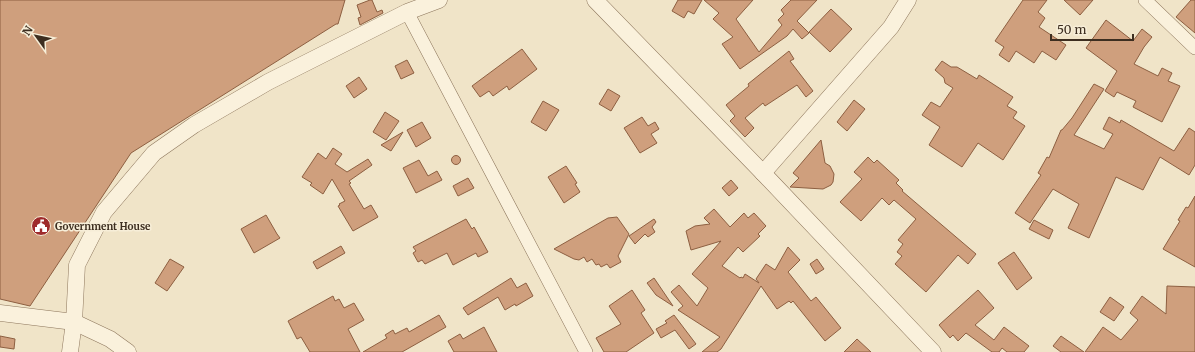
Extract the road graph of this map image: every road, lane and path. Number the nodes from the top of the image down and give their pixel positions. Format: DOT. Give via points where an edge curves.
graph roads {
  1 [pos="439,0"];
  2 [pos="595,0"];
  3 [pos="908,0"];
  4 [pos="1145,0"];
  5 [pos="407,12"];
  6 [pos="1195,48"];
  7 [pos="763,173"];
  8 [pos="0,313"];
  9 [pos="74,322"];
  10 [pos="70,352"];
  11 [pos="128,352"];
  12 [pos="586,352"];
  13 [pos="933,352"];
  1 -- 5 [label="street"];
  2 -- 7 [label="street"];
  3 -- 7 [label="street" via="891,26"];
  4 -- 6 [label="street"];
  5 -- 9 [label="street" via="268,82 194,125 154,153 104,212 77,265"];
  5 -- 12 [label="street"];
  7 -- 13 [label="street"];
  8 -- 9 [label="street"];
  9 -- 10 [label="street"];
  9 -- 11 [label="street" via="110,339"];
}
